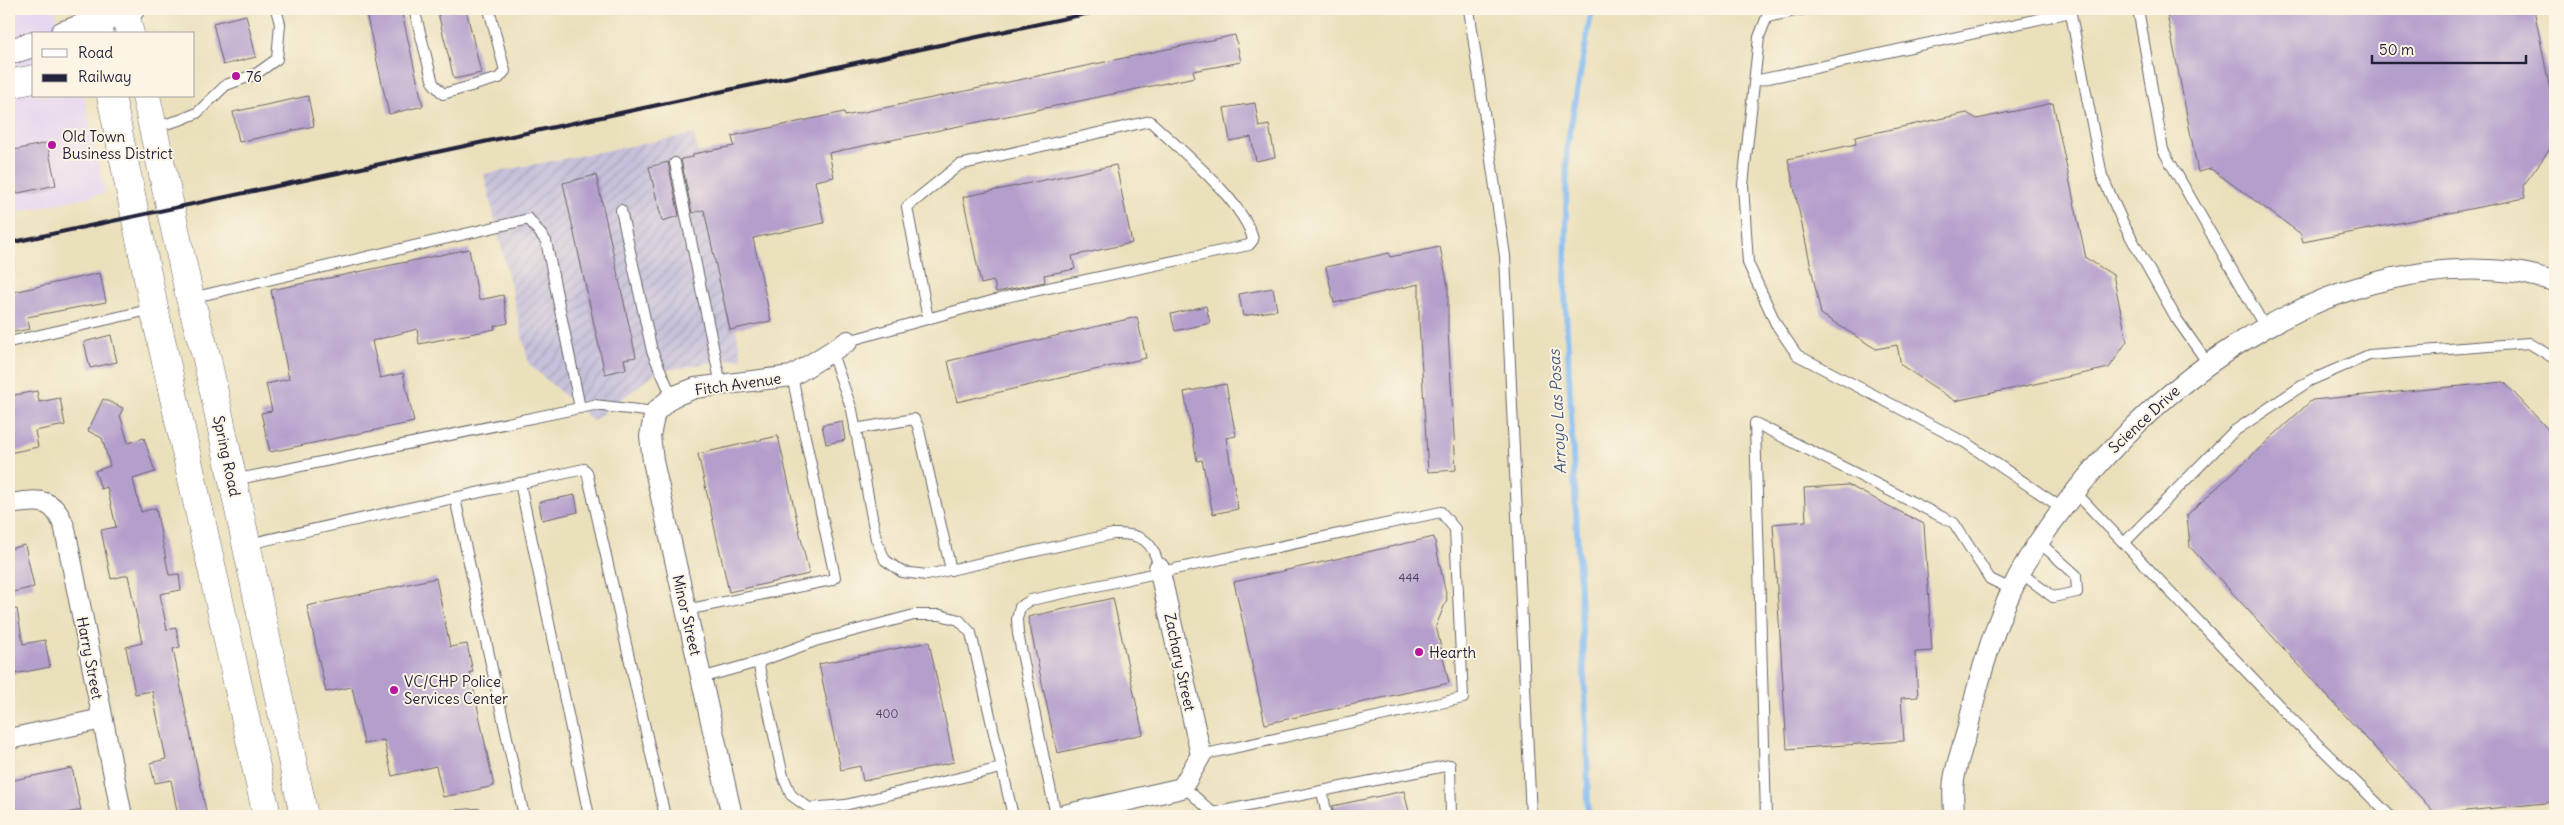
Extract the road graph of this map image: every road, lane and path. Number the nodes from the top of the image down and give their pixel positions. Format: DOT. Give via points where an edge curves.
graph roads {
  1 [pos="276,9"];
  2 [pos="414,9"];
  3 [pos="489,9"];
  4 [pos="1469,9"];
  5 [pos="1805,9"];
  6 [pos="2138,9"];
  7 [pos="2070,10"];
  8 [pos="1769,13"];
  9 [pos="128,16"];
  10 [pos="96,21"];
  11 [pos="68,32"];
  12 [pos="32,45"];
  13 [pos="9,52"];
  14 [pos="32,79"];
  15 [pos="1755,81"];
  16 [pos="9,84"];
  17 [pos="146,98"];
  18 [pos="111,102"];
  19 [pos="154,128"];
  20 [pos="675,163"];
  21 [pos="621,210"];
  22 [pos="2555,281"];
  23 [pos="190,298"];
  24 [pos="154,308"];
  25 [pos="928,319"];
  26 [pos="2266,329"];
  27 [pos="9,342"];
  28 [pos="839,346"];
  29 [pos="2555,359"];
  30 [pos="2209,365"];
  31 [pos="792,376"];
  32 [pos="721,385"];
  33 [pos="672,397"];
  34 [pos="580,408"];
  35 [pos="655,412"];
  36 [pos="855,429"];
  37 [pos="233,480"];
  38 [pos="520,483"];
  39 [pos="2075,492"];
  40 [pos="455,498"];
  41 [pos="9,504"];
  42 [pos="2063,509"];
  43 [pos="2039,542"];
  44 [pos="2124,543"];
  45 [pos="246,544"];
  46 [pos="951,570"];
  47 [pos="1160,570"];
  48 [pos="2017,582"];
  49 [pos="686,610"];
  50 [pos="758,662"];
  51 [pos="701,678"];
  52 [pos="102,719"];
  53 [pos="9,739"];
  54 [pos="1201,755"];
  55 [pos="1001,768"];
  56 [pos="1184,786"];
  57 [pos="1322,791"];
  58 [pos="1084,813"];
  59 [pos="1213,814"];
  60 [pos="122,816"];
  61 [pos="267,816"];
  62 [pos="304,816"];
  63 [pos="446,816"];
  64 [pos="478,816"];
  65 [pos="524,816"];
  66 [pos="589,816"];
  67 [pos="665,816"];
  68 [pos="732,816"];
  69 [pos="1013,816"];
  70 [pos="1058,816"];
  71 [pos="1327,816"];
  72 [pos="1451,816"];
  73 [pos="1531,816"];
  74 [pos="1766,816"];
  75 [pos="1954,816"];
  76 [pos="2390,816"];
  1 -- 19 [label="lane" via="280,24 277,59 256,74 226,85 197,113"];
  2 -- 3 [label="lane" via="433,83 443,94 498,78 505,71"];
  4 -- 73 [label="lane" via="1505,256"];
  5 -- 8 [label="lane"];
  6 -- 26 [label="lane" via="2163,150"];
  7 -- 15 [label="lane"];
  7 -- 30 [label="lane" via="2102,176 2124,226 2171,310"];
  8 -- 15 [label="lane" via="1759,37"];
  9 -- 10 [label="street"];
  10 -- 11 [label="street"];
  12 -- 13 [label="street"];
  14 -- 16 [label="main road"];
  15 -- 42 [label="lane" via="1743,185 1748,263 1776,324 1797,355 1966,443"];
  17 -- 19 [label="main road, Spring Road"];
  18 -- 24 [label="main road"];
  19 -- 23 [label="main road, Spring Road"];
  20 -- 32 [label="lane"];
  21 -- 33 [label="lane" via="652,351"];
  22 -- 26 [label="street, Science Drive" via="2516,272 2471,270 2391,280 2344,292"];
  23 -- 34 [label="lane" via="529,219 546,241"];
  23 -- 37 [label="main road, Spring Road" via="207,359"];
  24 -- 27 [label="lane"];
  24 -- 61 [label="main road"];
  25 -- 25 [label="lane" via="1006,297 1249,245 1253,240 1235,204 1150,121 959,165 907,207"];
  25 -- 28 [label="lane"];
  26 -- 30 [label="street, Science Drive"];
  28 -- 31 [label="street, Fitch Avenue"];
  28 -- 36 [label="lane"];
  29 -- 44 [label="lane" via="2529,343 2370,355 2310,381 2233,432"];
  30 -- 39 [label="street, Science Drive" via="2175,388 2136,423"];
  31 -- 32 [label="street, Fitch Avenue"];
  31 -- 49 [label="lane" via="835,577"];
  32 -- 33 [label="street, Fitch Avenue" via="695,388"];
  33 -- 35 [label="street, Fitch Avenue"];
  34 -- 35 [label="lane" via="594,404"];
  34 -- 37 [label="lane"];
  35 -- 49 [label="street, Minor Street" via="650,436 653,461"];
  36 -- 46 [label="lane" via="876,538 885,560 902,572 927,575"];
  36 -- 46 [label="lane" via="914,419"];
  37 -- 45 [label="main road, Spring Road"];
  38 -- 40 [label="lane"];
  38 -- 66 [label="lane"];
  38 -- 67 [label="lane" via="580,469 587,472"];
  39 -- 42 [label="street, Science Drive"];
  39 -- 44 [label="lane"];
  40 -- 45 [label="lane"];
  40 -- 65 [label="lane"];
  41 -- 52 [label="street, Harry Street" via="40,500 50,504 61,515"];
  42 -- 43 [label="street, Science Drive"];
  43 -- 48 [label="street, Science Drive"];
  43 -- 48 [label="lane" via="2076,576 2077,592 2054,597"];
  44 -- 76 [label="lane" via="2287,714"];
  45 -- 62 [label="main road, Spring Road"];
  46 -- 47 [label="lane" via="1113,534 1132,533 1149,543"];
  47 -- 54 [label="street, Zachary Street"];
  47 -- 54 [label="lane" via="1441,512 1455,529 1463,698"];
  47 -- 70 [label="lane" via="1031,600 1020,607 1018,634"];
  48 -- 74 [label="lane" via="1990,579 1954,523 1755,422"];
  48 -- 75 [label="street, Science Drive" via="1980,675 1953,781"];
  49 -- 51 [label="street, Minor Street"];
  50 -- 51 [label="lane"];
  50 -- 55 [label="lane" via="783,776 791,795 809,808 845,805"];
  50 -- 55 [label="lane" via="815,641 914,615 940,615 959,620 971,633"];
  51 -- 68 [label="street, Minor Street"];
  52 -- 53 [label="street"];
  52 -- 60 [label="street, Harry Street"];
  54 -- 56 [label="street"];
  55 -- 69 [label="lane"];
  56 -- 58 [label="street"];
  56 -- 59 [label="lane"];
  57 -- 59 [label="lane"];
  57 -- 71 [label="lane"];
  57 -- 72 [label="lane" via="1450,765"];
  58 -- 70 [label="street"];
  63 -- 64 [label="lane"];
}
